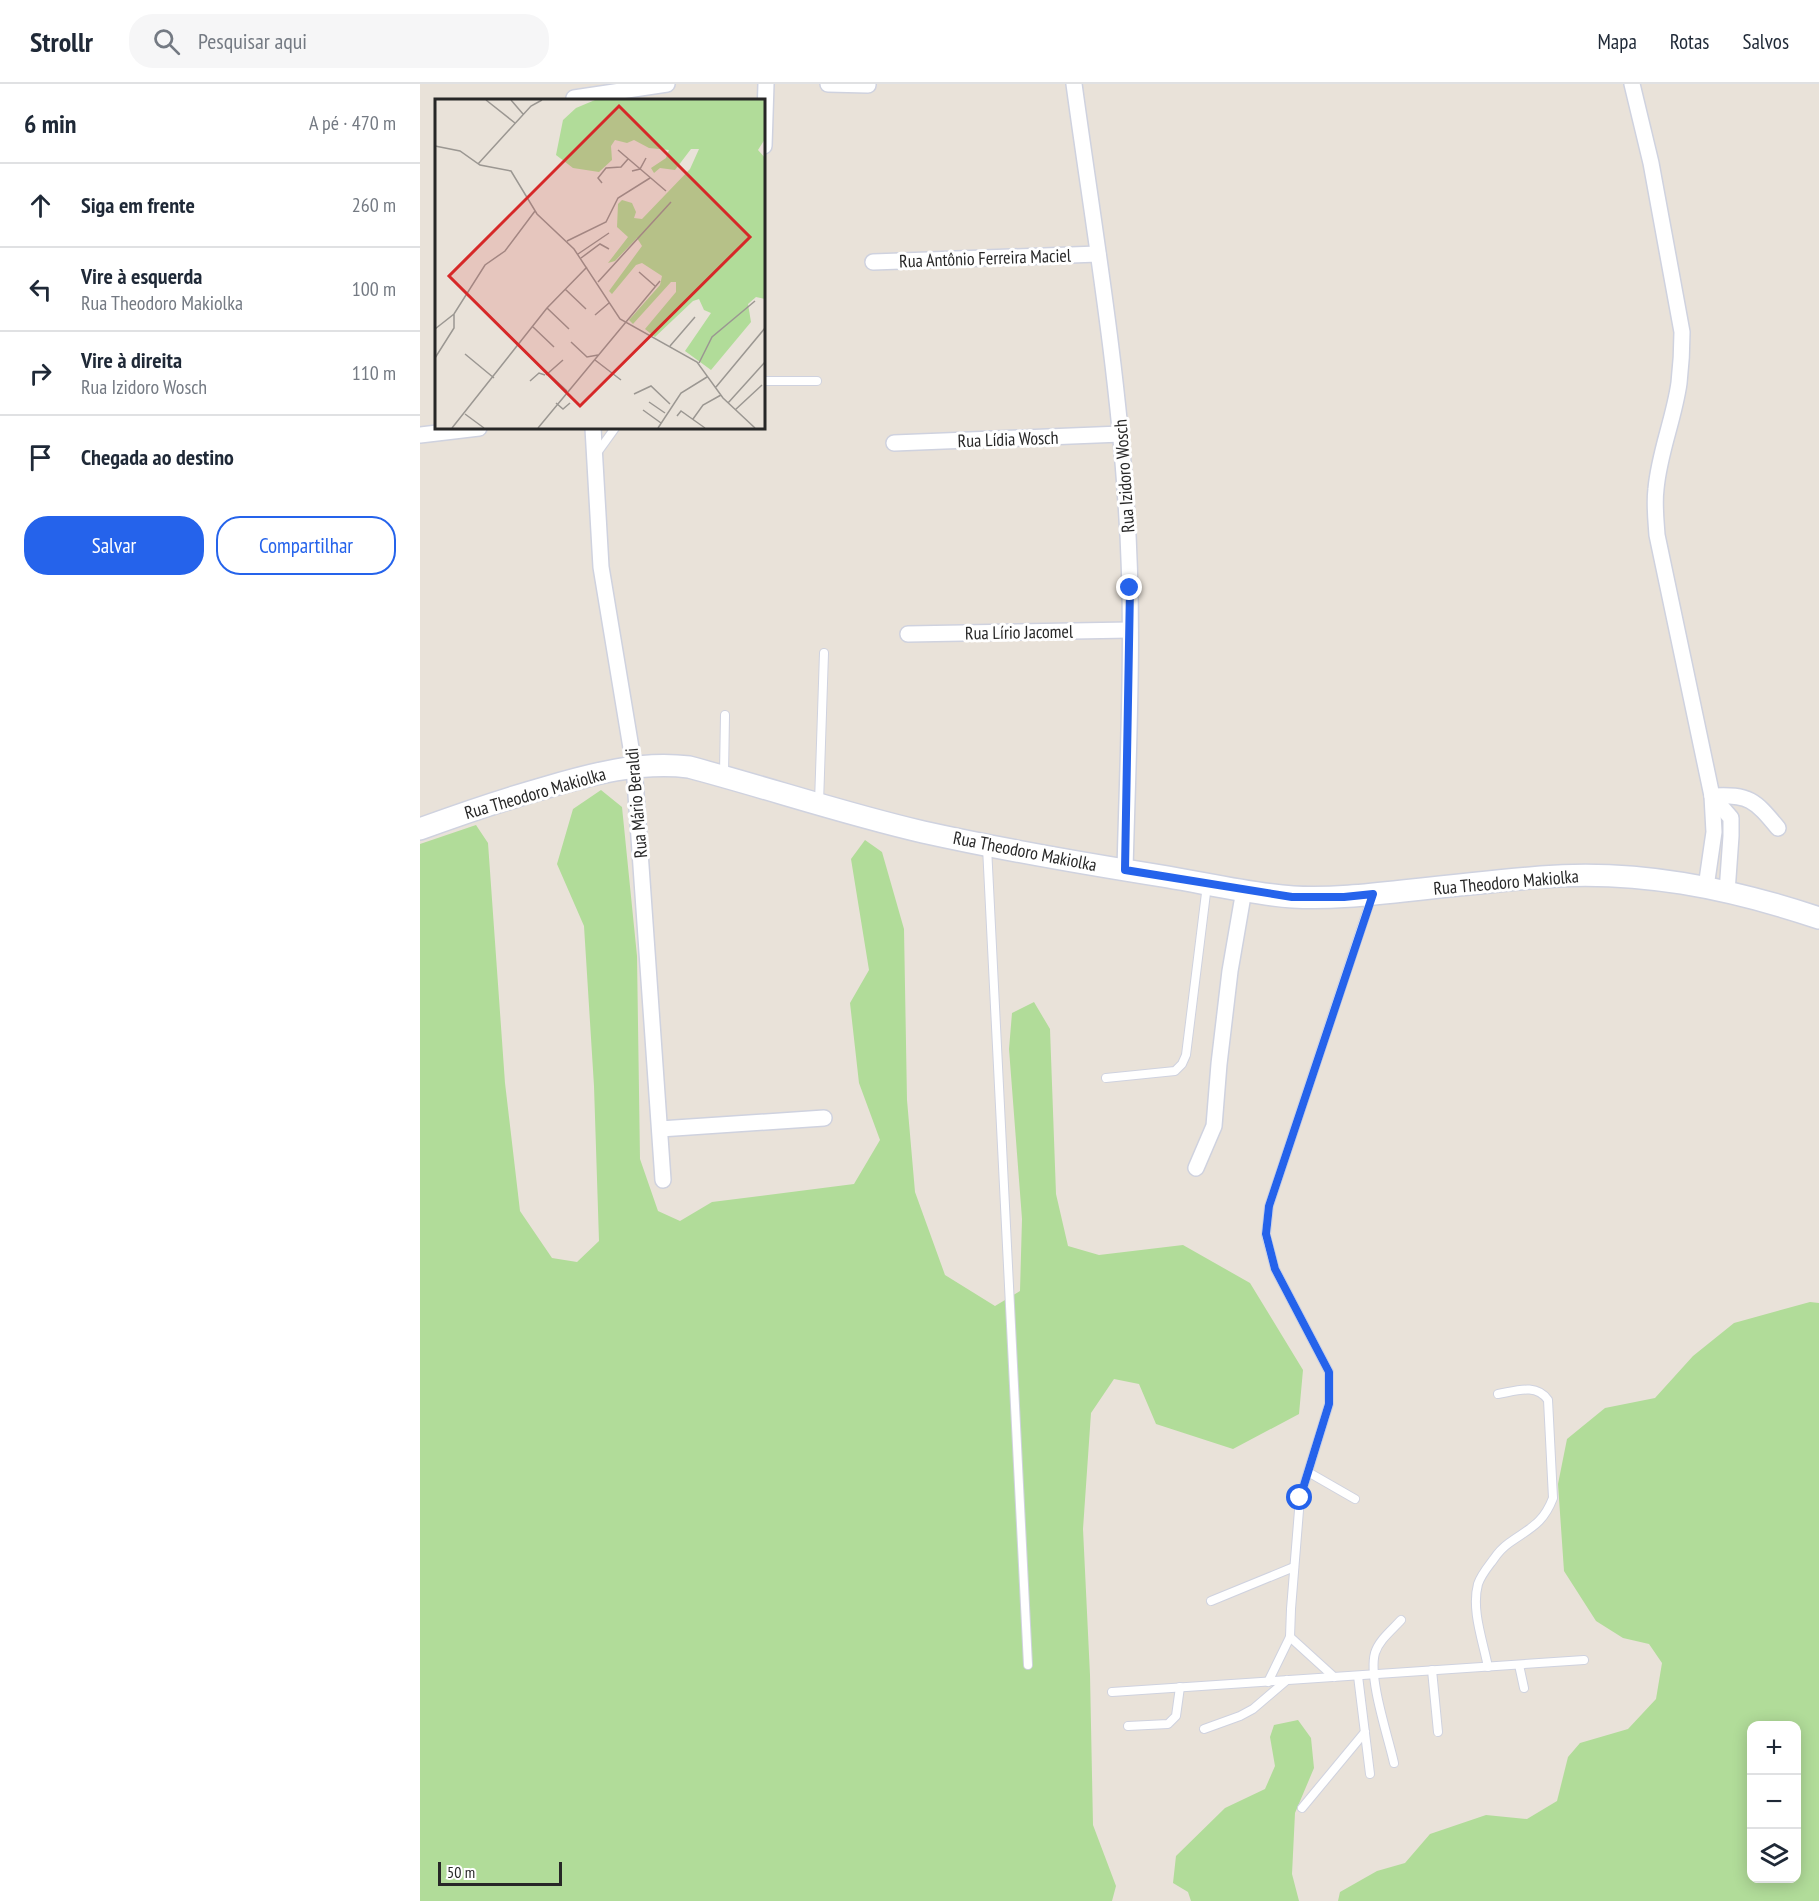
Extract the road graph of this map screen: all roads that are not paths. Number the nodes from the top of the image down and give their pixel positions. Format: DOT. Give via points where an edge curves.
graph roads {
  1 [pos="667,84"];
  2 [pos="766,84"];
  3 [pos="828,84"];
  4 [pos="1074,84"];
  5 [pos="1632,84"];
  6 [pos="868,85"];
  7 [pos="574,94"];
  8 [pos="765,115"];
  9 [pos="1098,254"];
  10 [pos="873,262"];
  11 [pos="765,381"];
  12 [pos="817,381"];
  13 [pos="471,429"];
  14 [pos="594,429"];
  15 [pos="614,429"];
  16 [pos="1121,434"];
  17 [pos="420,435"];
  18 [pos="894,443"];
  19 [pos="595,456"];
  20 [pos="1130,630"];
  21 [pos="908,634"];
  22 [pos="824,653"];
  23 [pos="725,715"];
  24 [pos="634,766"];
  25 [pos="724,776"];
  26 [pos="1712,796"];
  27 [pos="819,804"];
  28 [pos="1778,828"];
  29 [pos="420,829"];
  30 [pos="987,845"];
  31 [pos="1125,870"];
  32 [pos="1207,884"];
  33 [pos="1706,887"];
  34 [pos="1244,890"];
  35 [pos="1727,892"];
  36 [pos="1373,894"];
  37 [pos="1819,918"];
  38 [pos="1106,1078"];
  39 [pos="824,1118"];
  40 [pos="660,1129"];
  41 [pos="1196,1168"];
  42 [pos="663,1180"];
  43 [pos="1498,1394"];
  44 [pos="1308,1472"];
  45 [pos="1355,1499"];
  46 [pos="1294,1567"];
  47 [pos="1211,1601"];
  48 [pos="1401,1620"];
  49 [pos="1290,1636"];
  50 [pos="1584,1660"];
  51 [pos="1028,1665"];
  52 [pos="1519,1665"];
  53 [pos="1488,1667"];
  54 [pos="1432,1671"];
  55 [pos="1372,1674"];
  56 [pos="1358,1676"];
  57 [pos="1334,1677"];
  58 [pos="1287,1680"];
  59 [pos="1268,1682"];
  60 [pos="1180,1688"];
  61 [pos="1524,1688"];
  62 [pos="1112,1692"];
  63 [pos="1128,1726"];
  64 [pos="1204,1729"];
  65 [pos="1365,1732"];
  66 [pos="1438,1732"];
  67 [pos="1394,1763"];
  68 [pos="1370,1774"];
  69 [pos="1302,1808"];
  1 -- 7 [label="street"];
  2 -- 8 [label="street"];
  3 -- 6 [label="street"];
  4 -- 9 [label="street, Rua Izidoro Wosch"];
  5 -- 26 [label="street" via="1651,163 1682,332 1679,386 1656,488 1657,535"];
  9 -- 10 [label="street, Rua Antônio Ferreira Maciel"];
  9 -- 16 [label="street, Rua Izidoro Wosch"];
  11 -- 12 [label="lane"];
  13 -- 17 [label="street"];
  14 -- 19 [label="street, Rua Mário Beraldi"];
  15 -- 19 [label="lane"];
  16 -- 18 [label="street, Rua Lídia Wosch"];
  16 -- 20 [label="street, Rua Izidoro Wosch"];
  19 -- 24 [label="street, Rua Mário Beraldi" via="604,589"];
  20 -- 21 [label="street, Rua Lírio Jacomel"];
  20 -- 31 [label="street, Rua Izidoro Wosch"];
  22 -- 27 [label="lane"];
  23 -- 25 [label="lane"];
  24 -- 25 [label="main road, Rua Theodoro Makiolka" via="672,765"];
  24 -- 29 [label="main road, Rua Theodoro Makiolka" via="490,804"];
  24 -- 40 [label="street, Rua Mário Beraldi"];
  25 -- 27 [label="main road, Rua Theodoro Makiolka"];
  26 -- 28 [label="street" via="1744,797 1765,811"];
  26 -- 33 [label="street" via="1714,832"];
  26 -- 35 [label="street" via="1731,818"];
  27 -- 30 [label="main road, Rua Theodoro Makiolka"];
  30 -- 31 [label="main road, Rua Theodoro Makiolka"];
  30 -- 51 [label="lane"];
  31 -- 32 [label="main road, Rua Theodoro Makiolka"];
  32 -- 34 [label="main road, Rua Theodoro Makiolka"];
  32 -- 38 [label="lane" via="1182,1065 1175,1071"];
  33 -- 35 [label="main road, Rua Theodoro Makiolka"];
  33 -- 36 [label="main road, Rua Theodoro Makiolka" via="1581,875"];
  34 -- 36 [label="main road, Rua Theodoro Makiolka" via="1317,898"];
  34 -- 41 [label="street" via="1230,971 1214,1126"];
  35 -- 37 [label="main road, Rua Theodoro Makiolka"];
  36 -- 44 [label="lane" via="1269,1206 1266,1234 1275,1269 1329,1372 1329,1404"];
  39 -- 40 [label="street"];
  40 -- 42 [label="street, Rua Mário Beraldi"];
  43 -- 53 [label="lane" via="1531,1389 1548,1400 1552,1498 1539,1521 1500,1551 1479,1582 1476,1607"];
  44 -- 45 [label="lane"];
  44 -- 46 [label="lane" via="1300,1498"];
  46 -- 47 [label="lane"];
  46 -- 49 [label="lane"];
  48 -- 55 [label="lane" via="1378,1647"];
  49 -- 57 [label="lane"];
  49 -- 59 [label="lane"];
  50 -- 52 [label="lane"];
  52 -- 53 [label="lane"];
  52 -- 61 [label="lane"];
  53 -- 54 [label="lane"];
  54 -- 55 [label="lane"];
  54 -- 66 [label="lane"];
  55 -- 56 [label="lane"];
  55 -- 67 [label="lane"];
  56 -- 57 [label="lane"];
  56 -- 65 [label="lane"];
  57 -- 58 [label="lane"];
  58 -- 59 [label="lane"];
  58 -- 64 [label="lane" via="1253,1709"];
  59 -- 60 [label="lane"];
  60 -- 62 [label="lane"];
  60 -- 63 [label="lane" via="1176,1716 1168,1724"];
  65 -- 68 [label="lane"];
  65 -- 69 [label="lane"];
}
